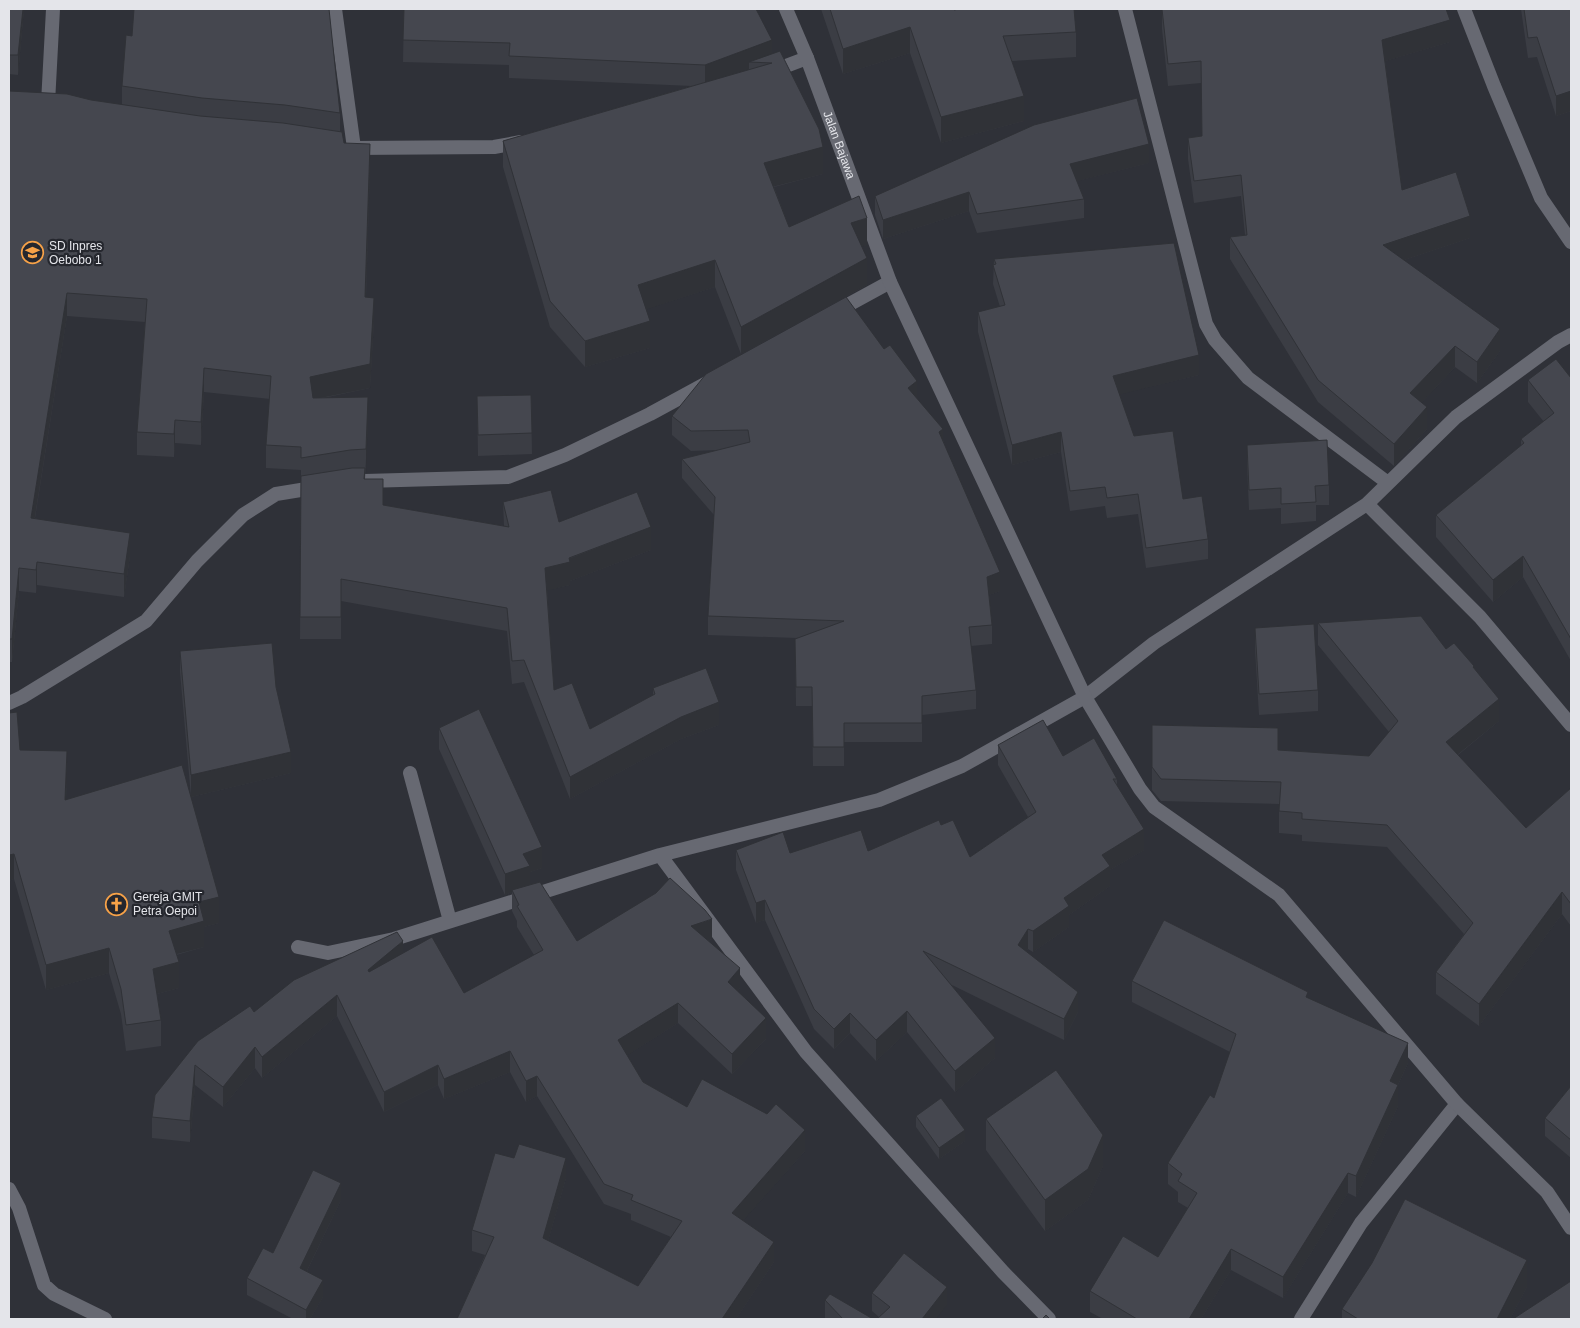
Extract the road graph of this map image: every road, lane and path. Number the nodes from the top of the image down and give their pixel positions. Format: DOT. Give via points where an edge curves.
graph roads {
  1 [pos="52,9"];
  2 [pos="335,9"];
  3 [pos="786,9"];
  4 [pos="1125,9"];
  5 [pos="1464,9"];
  6 [pos="807,58"];
  7 [pos="760,76"];
  8 [pos="47,103"];
  9 [pos="535,140"];
  10 [pos="1571,242"];
  11 [pos="890,282"];
  12 [pos="821,320"];
  13 [pos="1571,335"];
  14 [pos="719,376"];
  15 [pos="351,482"];
  16 [pos="1388,483"];
  17 [pos="332,485"];
  18 [pos="1367,504"];
  19 [pos="1085,697"];
  20 [pos="9,702"];
  21 [pos="1571,725"];
  22 [pos="410,773"];
  23 [pos="660,855"];
  24 [pos="450,921"];
  25 [pos="298,948"];
  26 [pos="1457,1104"];
  27 [pos="9,1189"];
  28 [pos="1571,1228"];
  29 [pos="105,1319"];
  30 [pos="1049,1319"];
  31 [pos="1301,1319"];
  1 -- 8 [label="street"];
  2 -- 9 [label="street" via="349,148 494,147"];
  3 -- 6 [label="street, Jalan Bajawa"];
  4 -- 16 [label="street" via="1206,324 1215,340 1248,378"];
  5 -- 10 [label="street" via="1541,198"];
  6 -- 7 [label="street"];
  6 -- 11 [label="street, Jalan Bajawa"];
  11 -- 12 [label="street"];
  11 -- 19 [label="street, Jalan Bajawa"];
  13 -- 16 [label="street" via="1456,417"];
  14 -- 15 [label="street" via="565,455 508,477"];
  16 -- 18 [label="street"];
  17 -- 20 [label="street" via="276,494 242,515 146,621"];
  18 -- 19 [label="street" via="1154,643"];
  18 -- 21 [label="street" via="1480,617"];
  19 -- 23 [label="street" via="962,766 879,800"];
  19 -- 26 [label="street, Jalan Bajawa" via="1154,808 1279,895"];
  22 -- 24 [label="street"];
  23 -- 24 [label="street"];
  23 -- 30 [label="street" via="806,1052"];
  24 -- 25 [label="street" via="394,939 328,953"];
  26 -- 28 [label="street, Jalan Bajawa" via="1546,1192"];
  26 -- 31 [label="street" via="1361,1223"];
  27 -- 29 [label="street" via="19,1208 44,1285 54,1294"];
}
